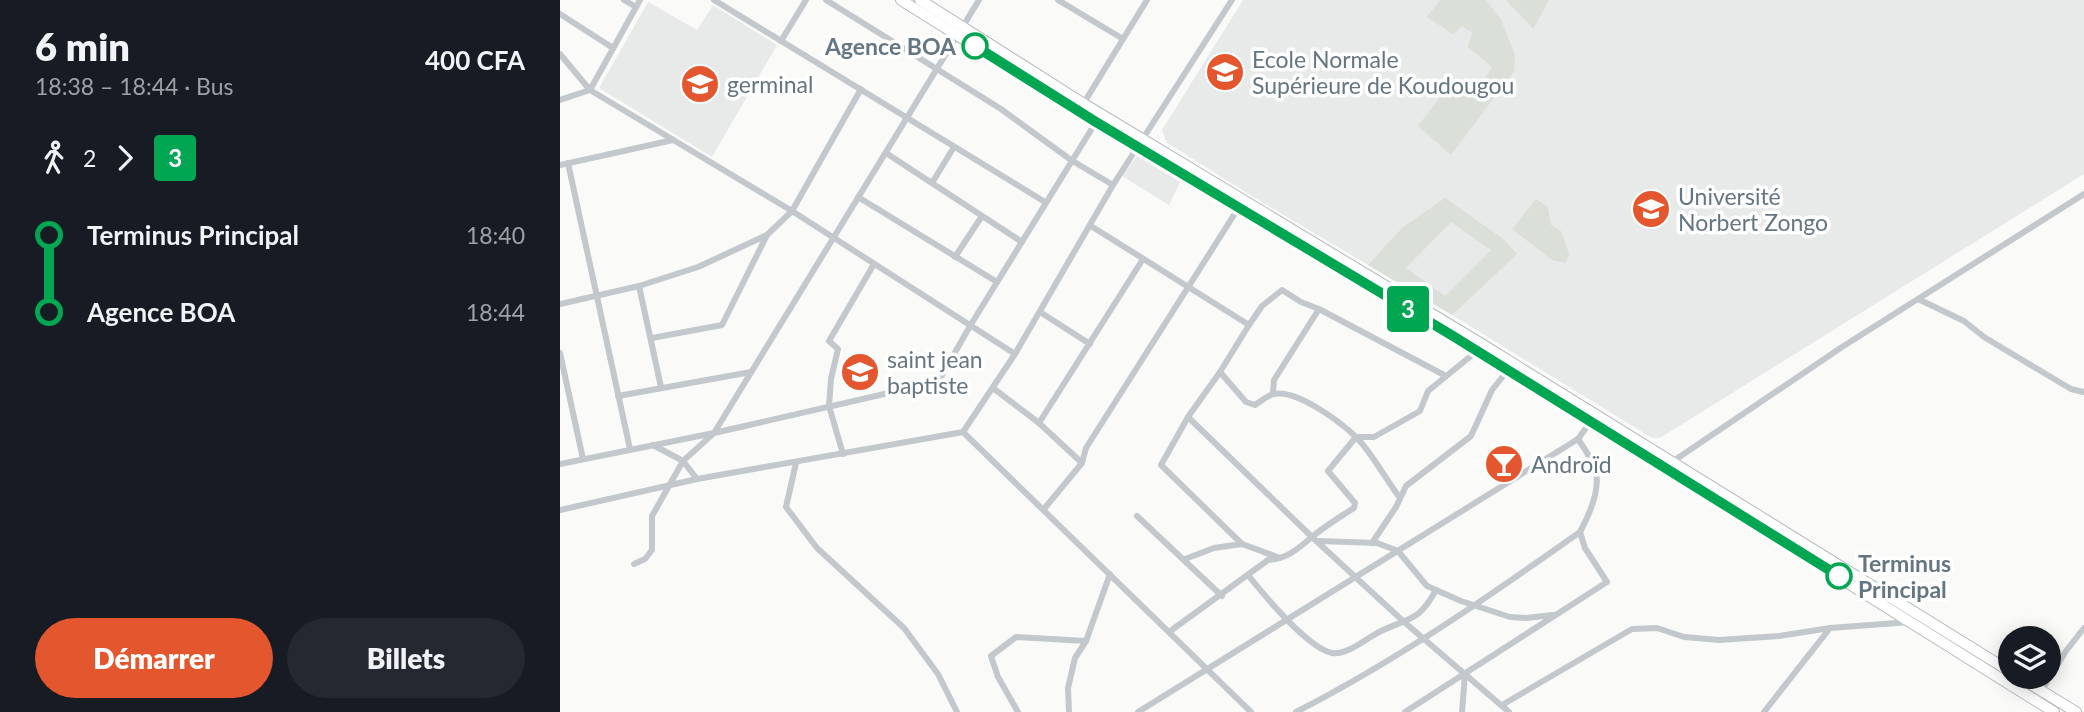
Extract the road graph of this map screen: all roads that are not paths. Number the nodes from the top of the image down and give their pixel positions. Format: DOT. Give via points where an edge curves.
graph roads {
  1 [pos="624,0"];
  2 [pos="640,0"];
  3 [pos="713,0"];
  4 [pos="806,0"];
  5 [pos="827,0"];
  6 [pos="901,0"];
  7 [pos="920,0"];
  8 [pos="979,0"];
  9 [pos="1058,0"];
  10 [pos="1147,0"];
  11 [pos="1232,0"];
  12 [pos="636,7"];
  13 [pos="560,14"];
  14 [pos="960,31"];
  15 [pos="1122,40"];
  16 [pos="781,41"];
  17 [pos="613,48"];
  18 [pos="560,54"];
  19 [pos="937,69"];
  20 [pos="861,89"];
  21 [pos="590,90"];
  22 [pos="560,100"];
  23 [pos="1081,108"];
  24 [pos="907,118"];
  25 [pos="1096,122"];
  26 [pos="673,140"];
  27 [pos="1140,143"];
  28 [pos="954,147"];
  29 [pos="886,153"];
  30 [pos="1071,160"];
  31 [pos="568,163"];
  32 [pos="560,165"];
  33 [pos="932,183"];
  34 [pos="1113,185"];
  35 [pos="2084,194"];
  36 [pos="858,197"];
  37 [pos="1045,202"];
  38 [pos="1239,206"];
  39 [pos="792,211"];
  40 [pos="982,216"];
  41 [pos="1091,226"];
  42 [pos="767,235"];
  43 [pos="834,238"];
  44 [pos="1022,242"];
  45 [pos="955,257"];
  46 [pos="1143,258"];
  47 [pos="874,264"];
  48 [pos="997,282"];
  49 [pos="639,286"];
  50 [pos="1188,286"];
  51 [pos="597,296"];
  52 [pos="1918,299"];
  53 [pos="560,304"];
  54 [pos="1319,309"];
  55 [pos="1040,312"];
  56 [pos="1249,325"];
  57 [pos="970,326"];
  58 [pos="652,338"];
  59 [pos="1090,344"];
  60 [pos="1477,351"];
  61 [pos="560,354"];
  62 [pos="1015,354"];
  63 [pos="1508,370"];
  64 [pos="751,372"];
  65 [pos="1220,372"];
  66 [pos="1446,376"];
  67 [pos="661,387"];
  68 [pos="993,388"];
  69 [pos="2084,392"];
  70 [pos="1273,393"];
  71 [pos="618,396"];
  72 [pos="830,406"];
  73 [pos="1188,417"];
  74 [pos="1591,421"];
  75 [pos="1039,423"];
  76 [pos="963,432"];
  77 [pos="714,433"];
  78 [pos="1356,437"];
  79 [pos="1578,439"];
  80 [pos="653,445"];
  81 [pos="630,449"];
  82 [pos="843,454"];
  83 [pos="583,459"];
  84 [pos="683,461"];
  85 [pos="796,463"];
  86 [pos="1082,463"];
  87 [pos="560,464"];
  88 [pos="1669,464"];
  89 [pos="696,479"];
  90 [pos="670,485"];
  91 [pos="1400,498"];
  92 [pos="1044,509"];
  93 [pos="560,510"];
  94 [pos="1137,516"];
  95 [pos="1580,532"];
  96 [pos="1314,539"];
  97 [pos="1372,543"];
  98 [pos="1242,544"];
  99 [pos="1398,551"];
  100 [pos="1185,559"];
  101 [pos="1282,559"];
  102 [pos="634,564"];
  103 [pos="1110,574"];
  104 [pos="1248,575"];
  105 [pos="1356,576"];
  106 [pos="1436,590"];
  107 [pos="1222,596"];
  108 [pos="1476,605"];
  109 [pos="1555,614"];
  110 [pos="1287,619"];
  111 [pos="1403,621"];
  112 [pos="1912,622"];
  113 [pos="1830,628"];
  114 [pos="2084,628"];
  115 [pos="1169,632"];
  116 [pos="1425,638"];
  117 [pos="1086,641"];
  118 [pos="1998,664"];
  119 [pos="1208,670"];
  120 [pos="1465,674"];
  121 [pos="2039,689"];
  122 [pos="2042,691"];
  123 [pos="2035,701"];
  124 [pos="1502,705"];
  125 [pos="957,712"];
  126 [pos="1018,712"];
  127 [pos="1069,712"];
  128 [pos="1138,712"];
  129 [pos="1251,712"];
  130 [pos="1296,712"];
  131 [pos="1405,712"];
  132 [pos="1462,712"];
  133 [pos="1509,712"];
  134 [pos="1764,712"];
  135 [pos="2054,712"];
  136 [pos="2076,712"];
  1 -- 12 [label="street"];
  2 -- 12 [label="street"];
  3 -- 16 [label="street"];
  4 -- 16 [label="street"];
  5 -- 19 [label="street"];
  6 -- 14 [label="main road"];
  7 -- 14 [label="main road"];
  8 -- 14 [label="street"];
  9 -- 15 [label="street"];
  10 -- 15 [label="street"];
  11 -- 27 [label="street"];
  12 -- 17 [label="street"];
  13 -- 17 [label="street"];
  14 -- 19 [label="street"];
  14 -- 23 [label="main road"];
  15 -- 23 [label="street"];
  16 -- 20 [label="street"];
  17 -- 21 [label="street"];
  18 -- 21 [label="street"];
  19 -- 24 [label="street"];
  19 -- 30 [label="street"];
  20 -- 24 [label="street"];
  20 -- 39 [label="street"];
  21 -- 22 [label="street"];
  21 -- 26 [label="street"];
  23 -- 25 [label="main road"];
  23 -- 27 [label="main road"];
  24 -- 28 [label="street"];
  24 -- 29 [label="street"];
  25 -- 27 [label="main road"];
  25 -- 30 [label="street"];
  26 -- 31 [label="street"];
  26 -- 39 [label="street"];
  27 -- 34 [label="street"];
  27 -- 38 [label="main road"];
  27 -- 88 [label="main road"];
  28 -- 33 [label="street"];
  28 -- 37 [label="street"];
  29 -- 33 [label="street"];
  29 -- 36 [label="street"];
  30 -- 34 [label="street"];
  30 -- 37 [label="street"];
  31 -- 32 [label="street"];
  31 -- 51 [label="street"];
  33 -- 40 [label="street"];
  34 -- 41 [label="street"];
  35 -- 52 [label="street"];
  36 -- 43 [label="street"];
  36 -- 45 [label="street"];
  37 -- 44 [label="street"];
  38 -- 50 [label="street"];
  38 -- 60 [label="main road"];
  39 -- 42 [label="street"];
  39 -- 43 [label="street"];
  40 -- 44 [label="street"];
  40 -- 45 [label="street"];
  41 -- 46 [label="street"];
  41 -- 55 [label="street"];
  42 -- 49 [label="street" via="698,267"];
  42 -- 58 [label="street" via="722,325"];
  43 -- 47 [label="street"];
  43 -- 64 [label="street"];
  44 -- 48 [label="street"];
  45 -- 48 [label="street"];
  46 -- 50 [label="street"];
  46 -- 59 [label="street"];
  47 -- 57 [label="street"];
  47 -- 72 [label="street" via="829,341 838,349"];
  48 -- 57 [label="street"];
  49 -- 51 [label="street"];
  49 -- 58 [label="street"];
  50 -- 56 [label="street"];
  50 -- 86 [label="street" via="1086,448"];
  51 -- 53 [label="street"];
  51 -- 71 [label="street"];
  52 -- 69 [label="street" via="1964,321 2071,389"];
  52 -- 88 [label="street"];
  54 -- 56 [label="street" via="1282,290 1262,306"];
  54 -- 66 [label="street"];
  54 -- 70 [label="street" via="1274,380"];
  55 -- 59 [label="street"];
  55 -- 62 [label="street"];
  56 -- 65 [label="street"];
  57 -- 62 [label="street"];
  57 -- 72 [label="street" via="941,377"];
  58 -- 67 [label="street"];
  59 -- 75 [label="street"];
  60 -- 63 [label="main road"];
  60 -- 66 [label="street"];
  61 -- 83 [label="street"];
  62 -- 68 [label="street"];
  63 -- 74 [label="main road"];
  63 -- 91 [label="street" via="1492,390 1471,436 1406,486"];
  64 -- 67 [label="street"];
  64 -- 77 [label="street"];
  65 -- 70 [label="street" via="1246,402 1255,405"];
  65 -- 73 [label="street"];
  66 -- 78 [label="street" via="1428,391 1420,411 1374,436"];
  67 -- 71 [label="street"];
  68 -- 75 [label="street"];
  68 -- 76 [label="street"];
  70 -- 78 [label="street" via="1303,400"];
  71 -- 81 [label="street"];
  72 -- 77 [label="street"];
  72 -- 82 [label="street"];
  73 -- 96 [label="street"];
  73 -- 98 [label="street" via="1161,465"];
  74 -- 79 [label="street"];
  74 -- 88 [label="main road"];
  75 -- 86 [label="street"];
  76 -- 82 [label="street"];
  76 -- 92 [label="street"];
  77 -- 80 [label="street"];
  77 -- 84 [label="street"];
  78 -- 91 [label="street"];
  78 -- 96 [label="street" via="1328,471 1355,503 1354,508"];
  79 -- 95 [label="street" via="1597,475"];
  79 -- 99 [label="street"];
  80 -- 81 [label="street"];
  80 -- 84 [label="street"];
  81 -- 83 [label="street"];
  82 -- 85 [label="street"];
  83 -- 87 [label="street"];
  84 -- 89 [label="street"];
  84 -- 90 [label="street"];
  85 -- 89 [label="street"];
  85 -- 125 [label="street" via="786,507 817,548 904,628 938,674"];
  86 -- 92 [label="street"];
  88 -- 112 [label="main road"];
  88 -- 118 [label="main road"];
  89 -- 90 [label="street"];
  90 -- 93 [label="street"];
  90 -- 102 [label="street" via="652,516 652,550"];
  91 -- 97 [label="street"];
  92 -- 103 [label="street"];
  94 -- 100 [label="street"];
  95 -- 108 [label="street"];
  95 -- 109 [label="street" via="1606,582"];
  96 -- 97 [label="street"];
  96 -- 101 [label="street"];
  96 -- 105 [label="street"];
  97 -- 99 [label="street"];
  98 -- 100 [label="street"];
  98 -- 101 [label="street"];
  99 -- 105 [label="street"];
  99 -- 106 [label="street" via="1427,586"];
  100 -- 107 [label="street"];
  101 -- 104 [label="street" via="1268,560"];
  103 -- 115 [label="street"];
  103 -- 117 [label="street"];
  104 -- 107 [label="street"];
  104 -- 110 [label="street"];
  105 -- 110 [label="street"];
  105 -- 111 [label="street"];
  106 -- 108 [label="street"];
  106 -- 111 [label="street" via="1419,615"];
  107 -- 115 [label="street"];
  108 -- 109 [label="street" via="1510,617"];
  108 -- 116 [label="street"];
  109 -- 120 [label="street"];
  110 -- 111 [label="street" via="1333,653"];
  110 -- 119 [label="street"];
  111 -- 116 [label="street"];
  112 -- 113 [label="street"];
  112 -- 123 [label="main road"];
  113 -- 124 [label="street" via="1719,640 1684,637 1657,628 1632,629"];
  113 -- 134 [label="street"];
  114 -- 122 [label="street"];
  115 -- 119 [label="street"];
  116 -- 120 [label="street"];
  116 -- 130 [label="street"];
  117 -- 126 [label="street" via="1016,637 991,656"];
  117 -- 127 [label="street" via="1070,678"];
  119 -- 128 [label="street"];
  119 -- 129 [label="street"];
  120 -- 124 [label="street"];
  120 -- 131 [label="street"];
  120 -- 132 [label="street"];
  121 -- 122 [label="main road"];
  122 -- 123 [label="street"];
  122 -- 136 [label="main road"];
  123 -- 135 [label="main road"];
  124 -- 133 [label="street"];
}
